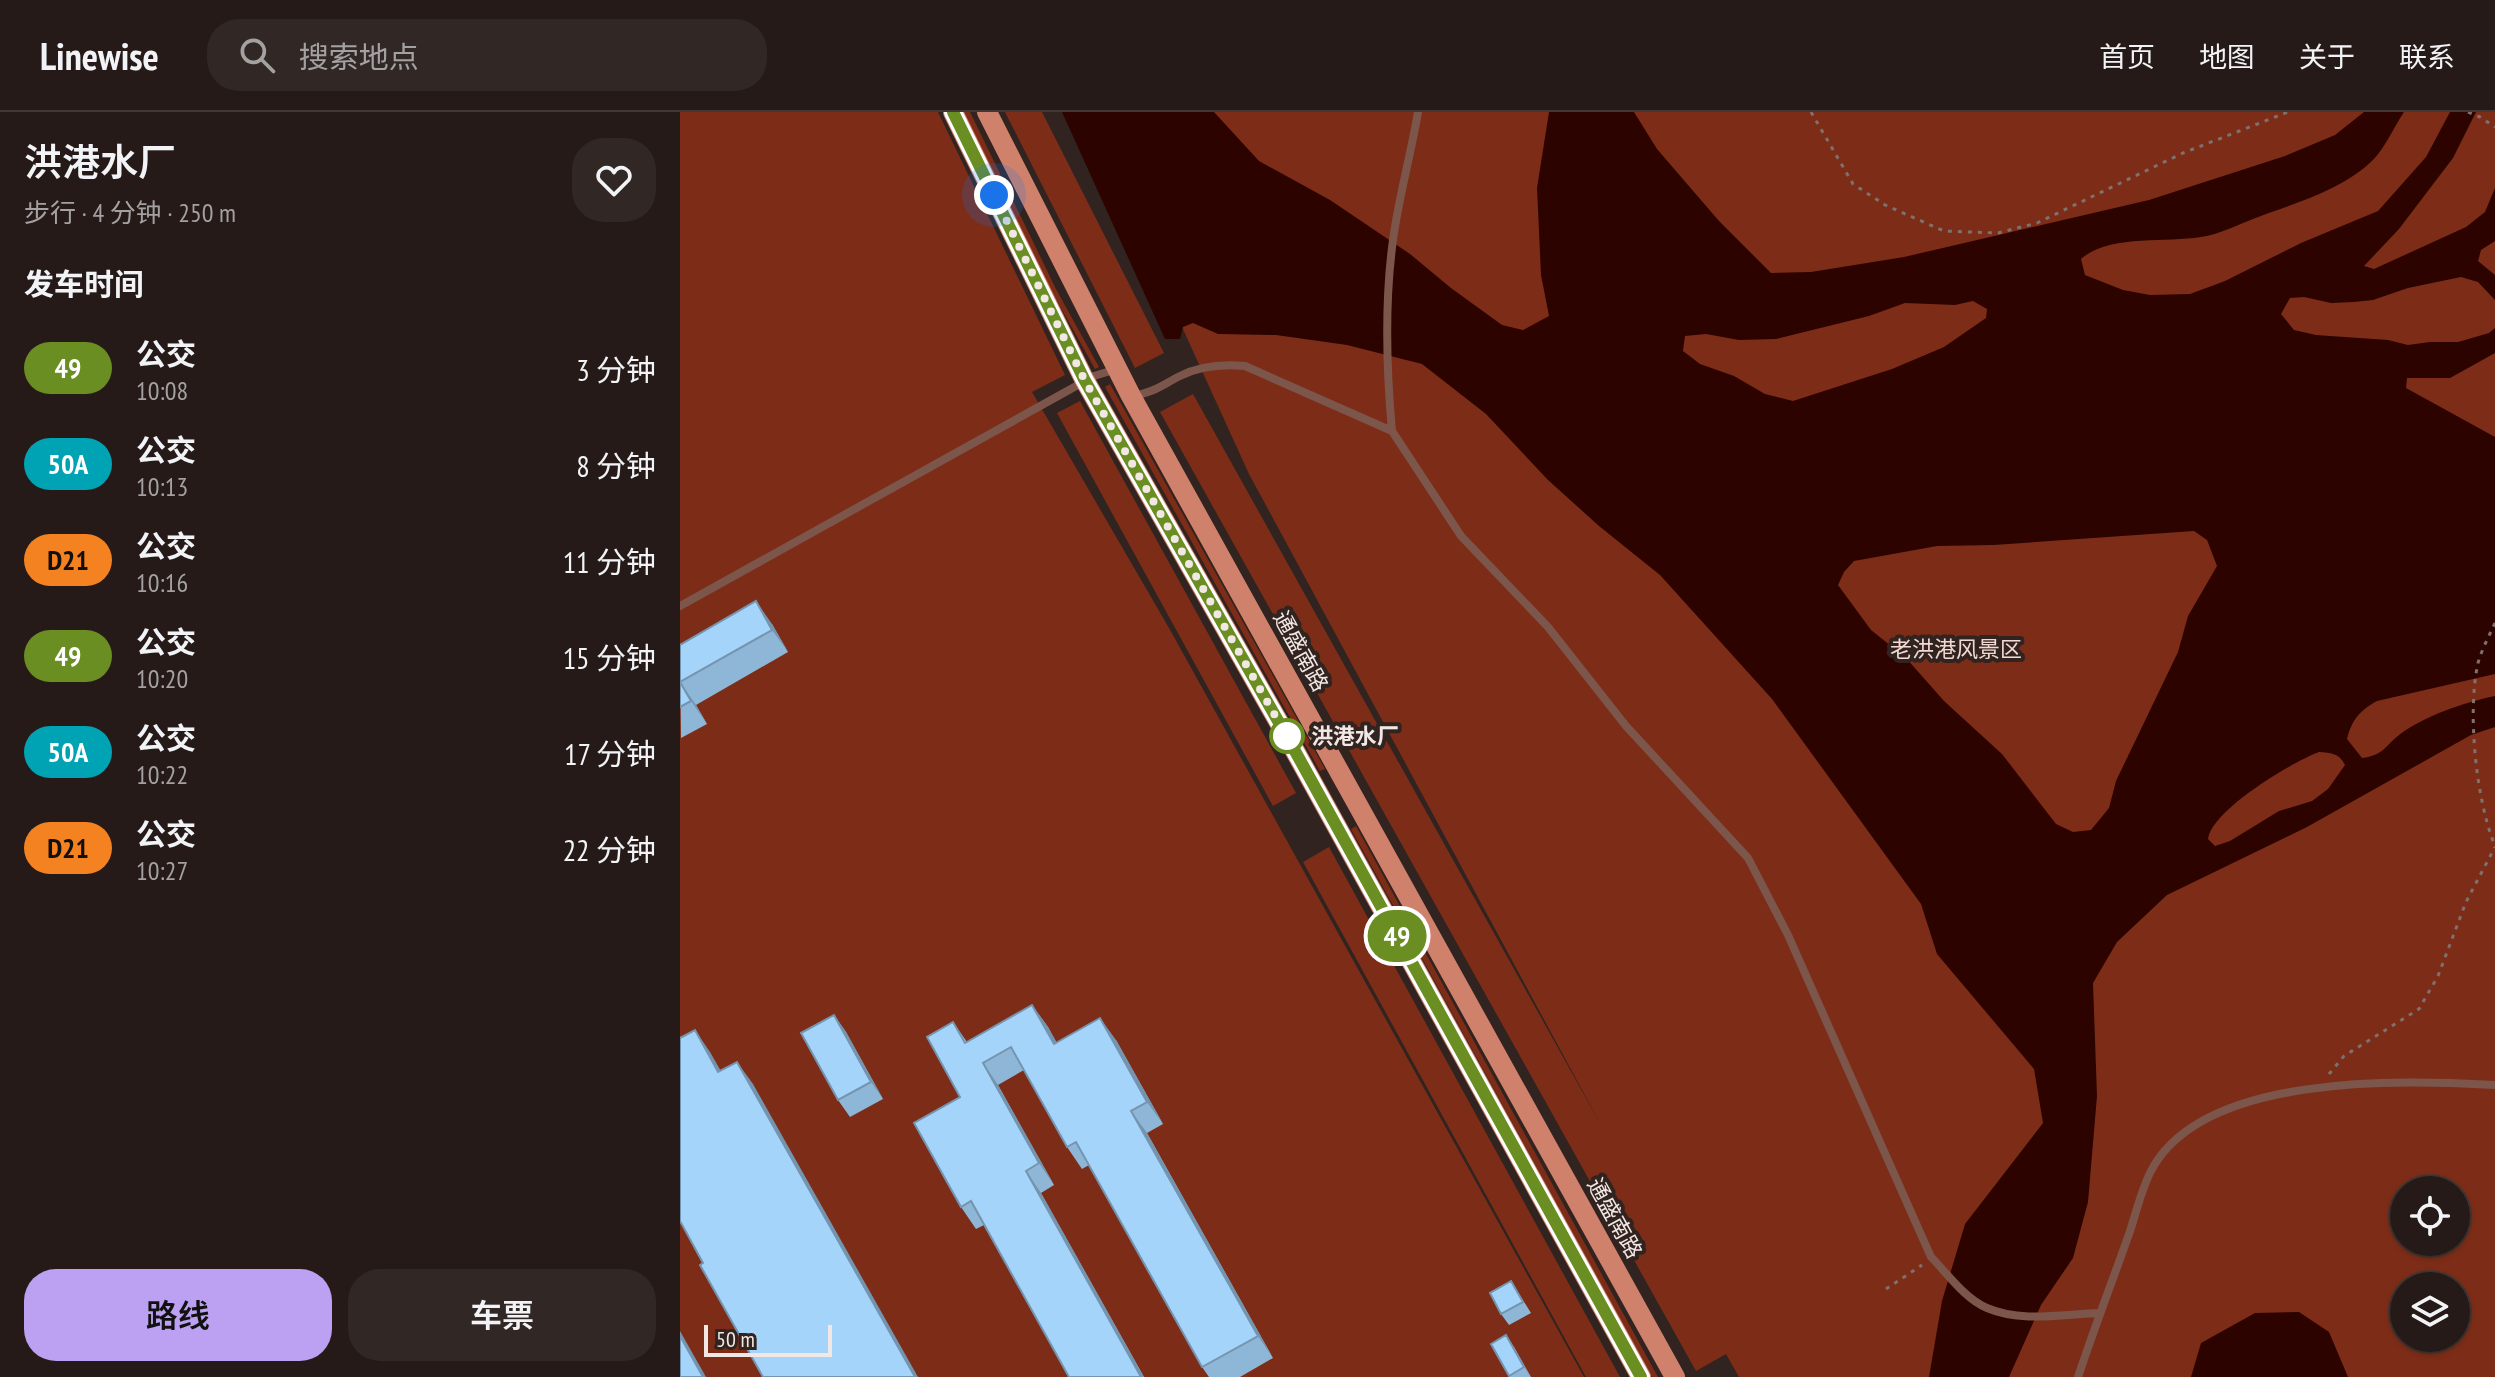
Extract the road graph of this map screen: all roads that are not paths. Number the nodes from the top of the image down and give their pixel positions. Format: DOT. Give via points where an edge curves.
graph roads {
  1 [pos="953,112"];
  2 [pos="987,112"];
  3 [pos="1418,112"];
  4 [pos="1117,369"];
  5 [pos="1084,379"];
  6 [pos="1131,396"];
  7 [pos="1392,431"];
  8 [pos="680,606"];
  9 [pos="2495,1085"];
  10 [pos="2100,1313"];
  11 [pos="1641,1377"];
  12 [pos="1675,1377"];
  13 [pos="2078,1377"];
  1 -- 5 [label="main road"];
  2 -- 4 [label="main road, 通盛南路"];
  3 -- 7 [label="lane" via="1387,290"];
  4 -- 5 [label="lane"];
  4 -- 6 [label="main road, 通盛南路"];
  5 -- 8 [label="lane"];
  5 -- 11 [label="main road"];
  6 -- 7 [label="lane" via="1222,364 1245,366"];
  6 -- 12 [label="main road, 通盛南路"];
  7 -- 10 [label="lane" via="1461,536 1548,627 1626,726 1748,858 1788,935 1931,1257 1985,1308 2020,1317"];
  9 -- 10 [label="lane" via="2403,1082 2317,1089 2246,1101 2200,1121 2174,1141 2151,1170"];
  10 -- 13 [label="lane"];
}
